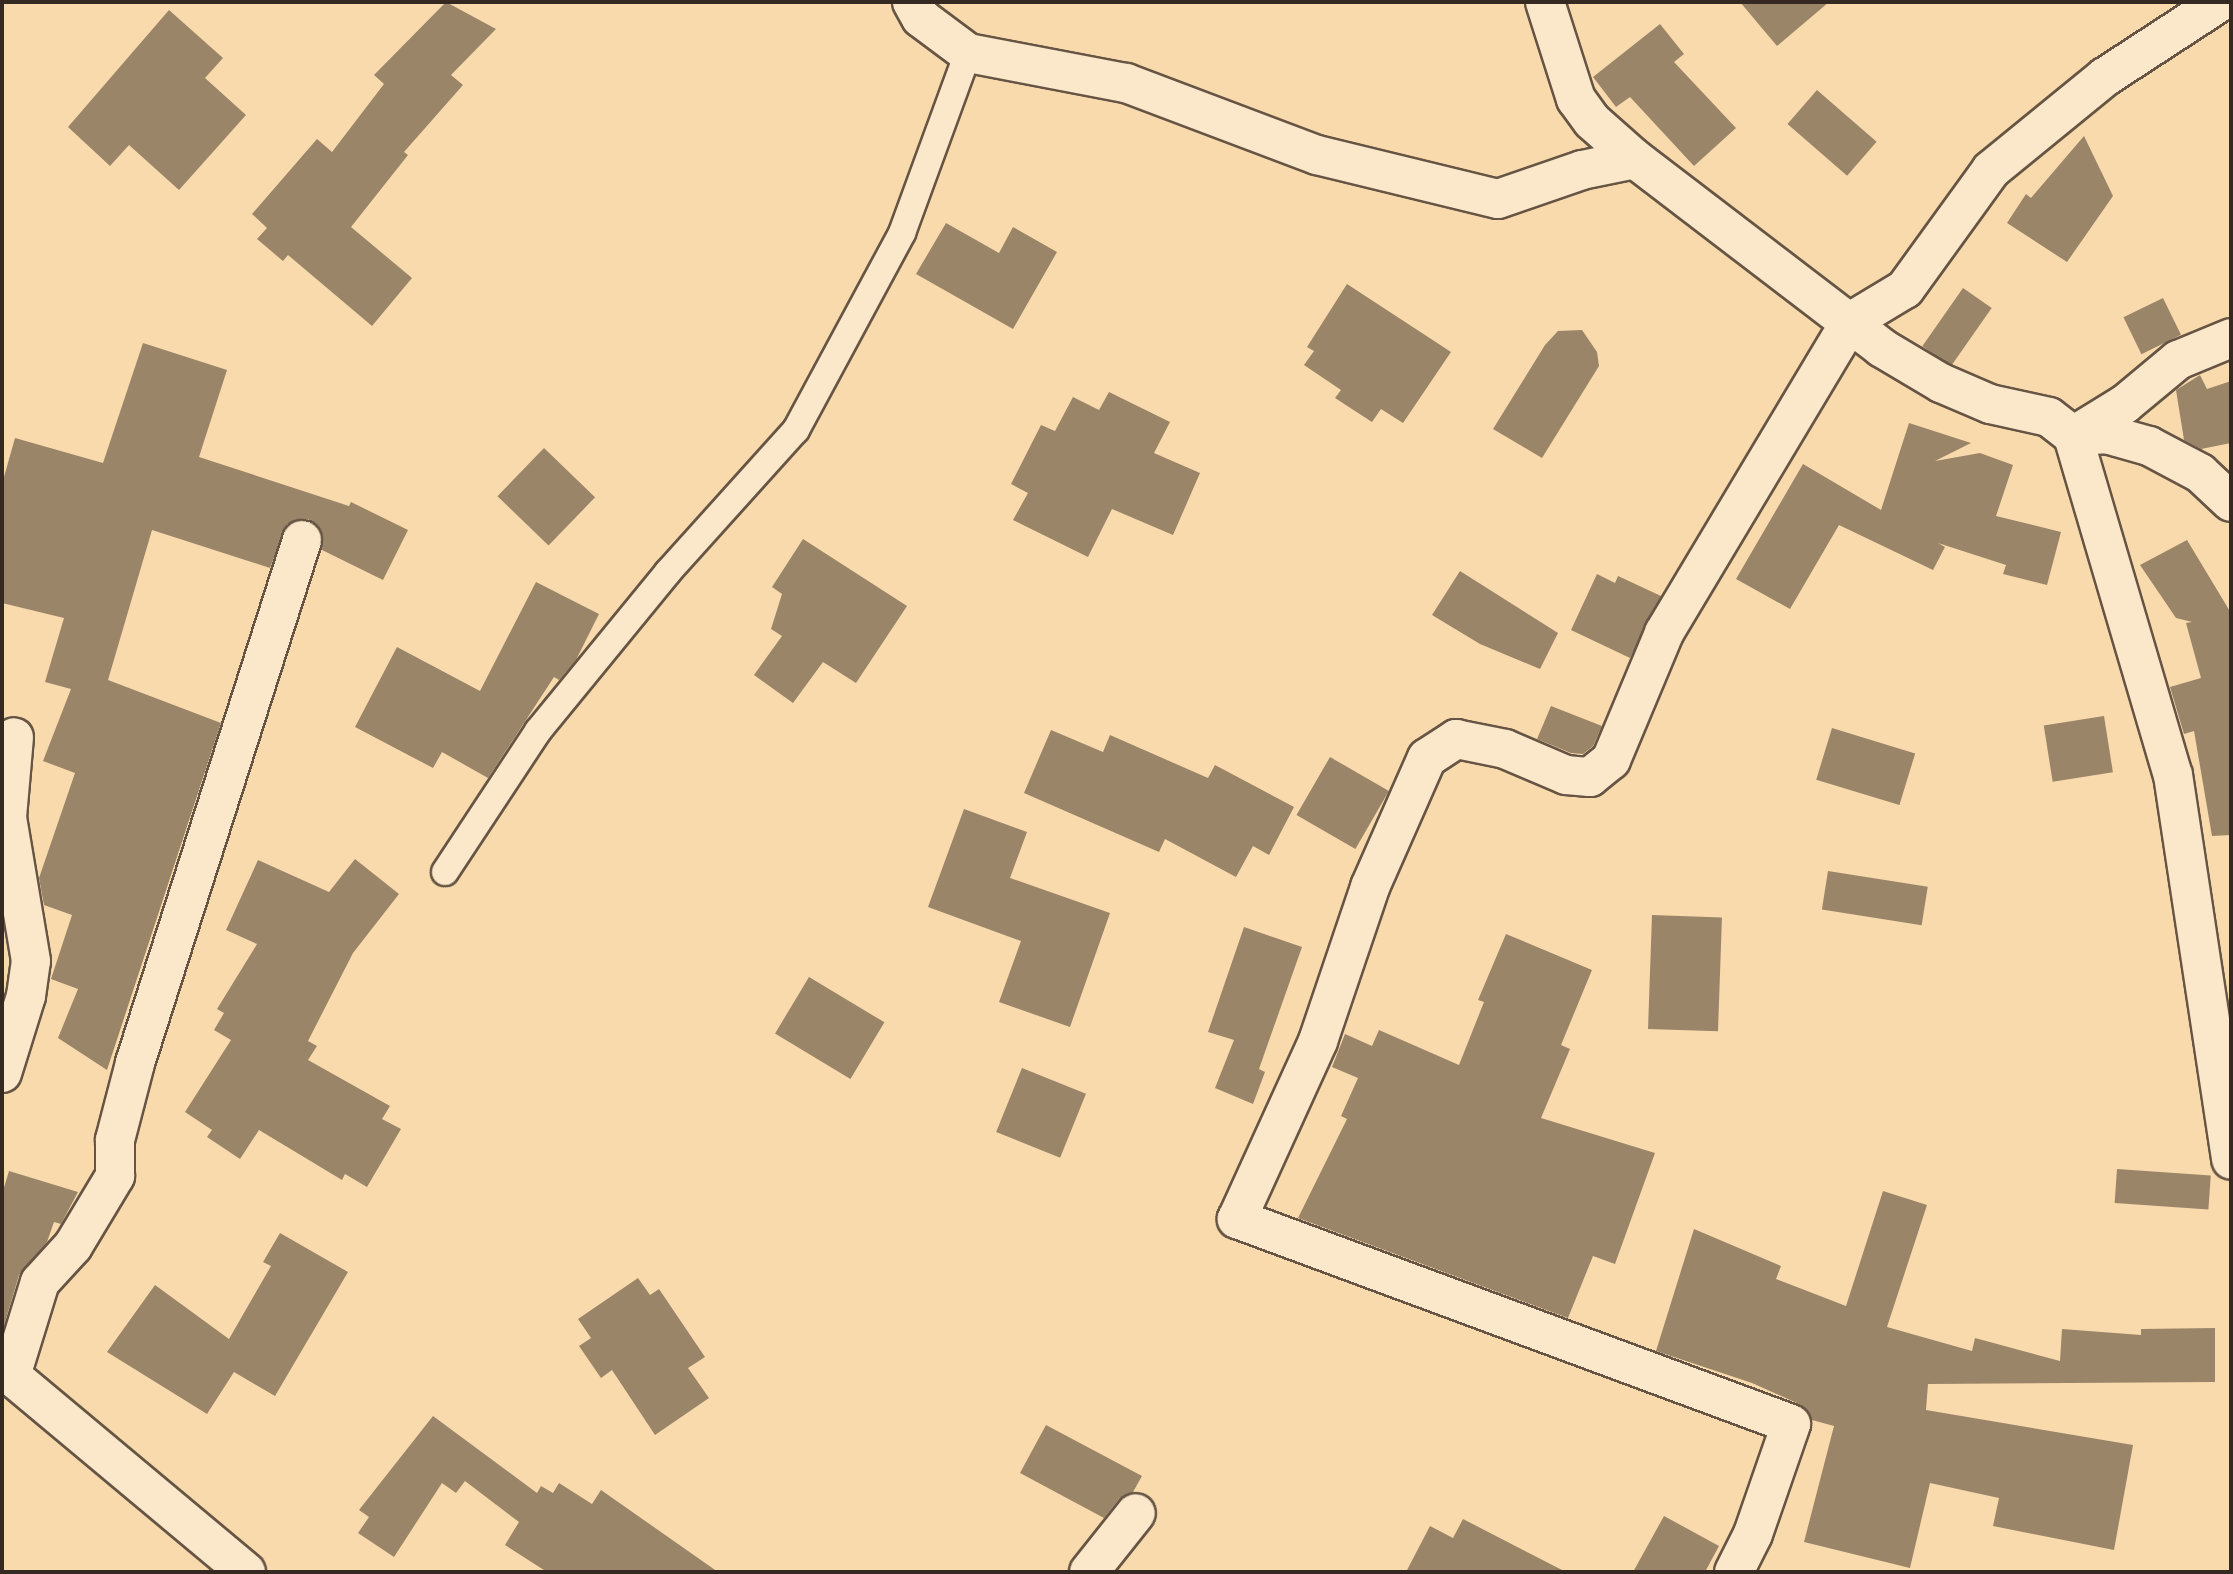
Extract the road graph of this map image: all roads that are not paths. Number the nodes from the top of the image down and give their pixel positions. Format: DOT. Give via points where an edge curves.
graph roads {
  1 [pos="912,2"];
  2 [pos="1545,2"];
  3 [pos="2220,2"];
  4 [pos="968,53"];
  5 [pos="1635,159"];
  6 [pos="1850,322"];
  7 [pos="2231,338"];
  8 [pos="2073,436"];
  9 [pos="2231,502"];
  10 [pos="302,540"];
  11 [pos="14,737"];
  12 [pos="445,872"];
  13 [pos="2,1073"];
  14 [pos="2226,1088"];
  15 [pos="2231,1160"];
  16 [pos="6,1372"];
  17 [pos="1136,1513"];
  18 [pos="246,1572"];
  19 [pos="1088,1572"];
  20 [pos="1734,1572"];
  1 -- 4 [label="street" via="920,18"];
  2 -- 5 [label="street" via="1576,99 1592,121"];
  3 -- 6 [label="street" via="2105,77 1991,170 1905,289"];
  4 -- 5 [label="street" via="1126,83 1317,155 1497,199 1581,170"];
  4 -- 12 [label="lane" via="902,233 796,430 668,572 538,732"];
  5 -- 6 [label="street"];
  6 -- 8 [label="street" via="1882,348 1941,383 1990,404 2049,417"];
  6 -- 20 [label="street" via="1664,633 1611,760 1590,776 1566,775 1505,749 1456,739 1427,758 1370,887 1318,1041 1237,1219 1791,1424 1753,1534"];
  7 -- 8 [label="street" via="2178,360 2125,404"];
  8 -- 9 [label="street" via="2106,434 2149,446 2200,473"];
  8 -- 14 [label="street" via="2173,775"];
  10 -- 16 [label="street" via="135,1063 115,1140 115,1176 73,1246 40,1282"];
  11 -- 13 [label="street" via="7,817 31,961 26,996"];
  14 -- 15 [label="street"];
  16 -- 18 [label="street"];
  17 -- 19 [label="street"];
}
